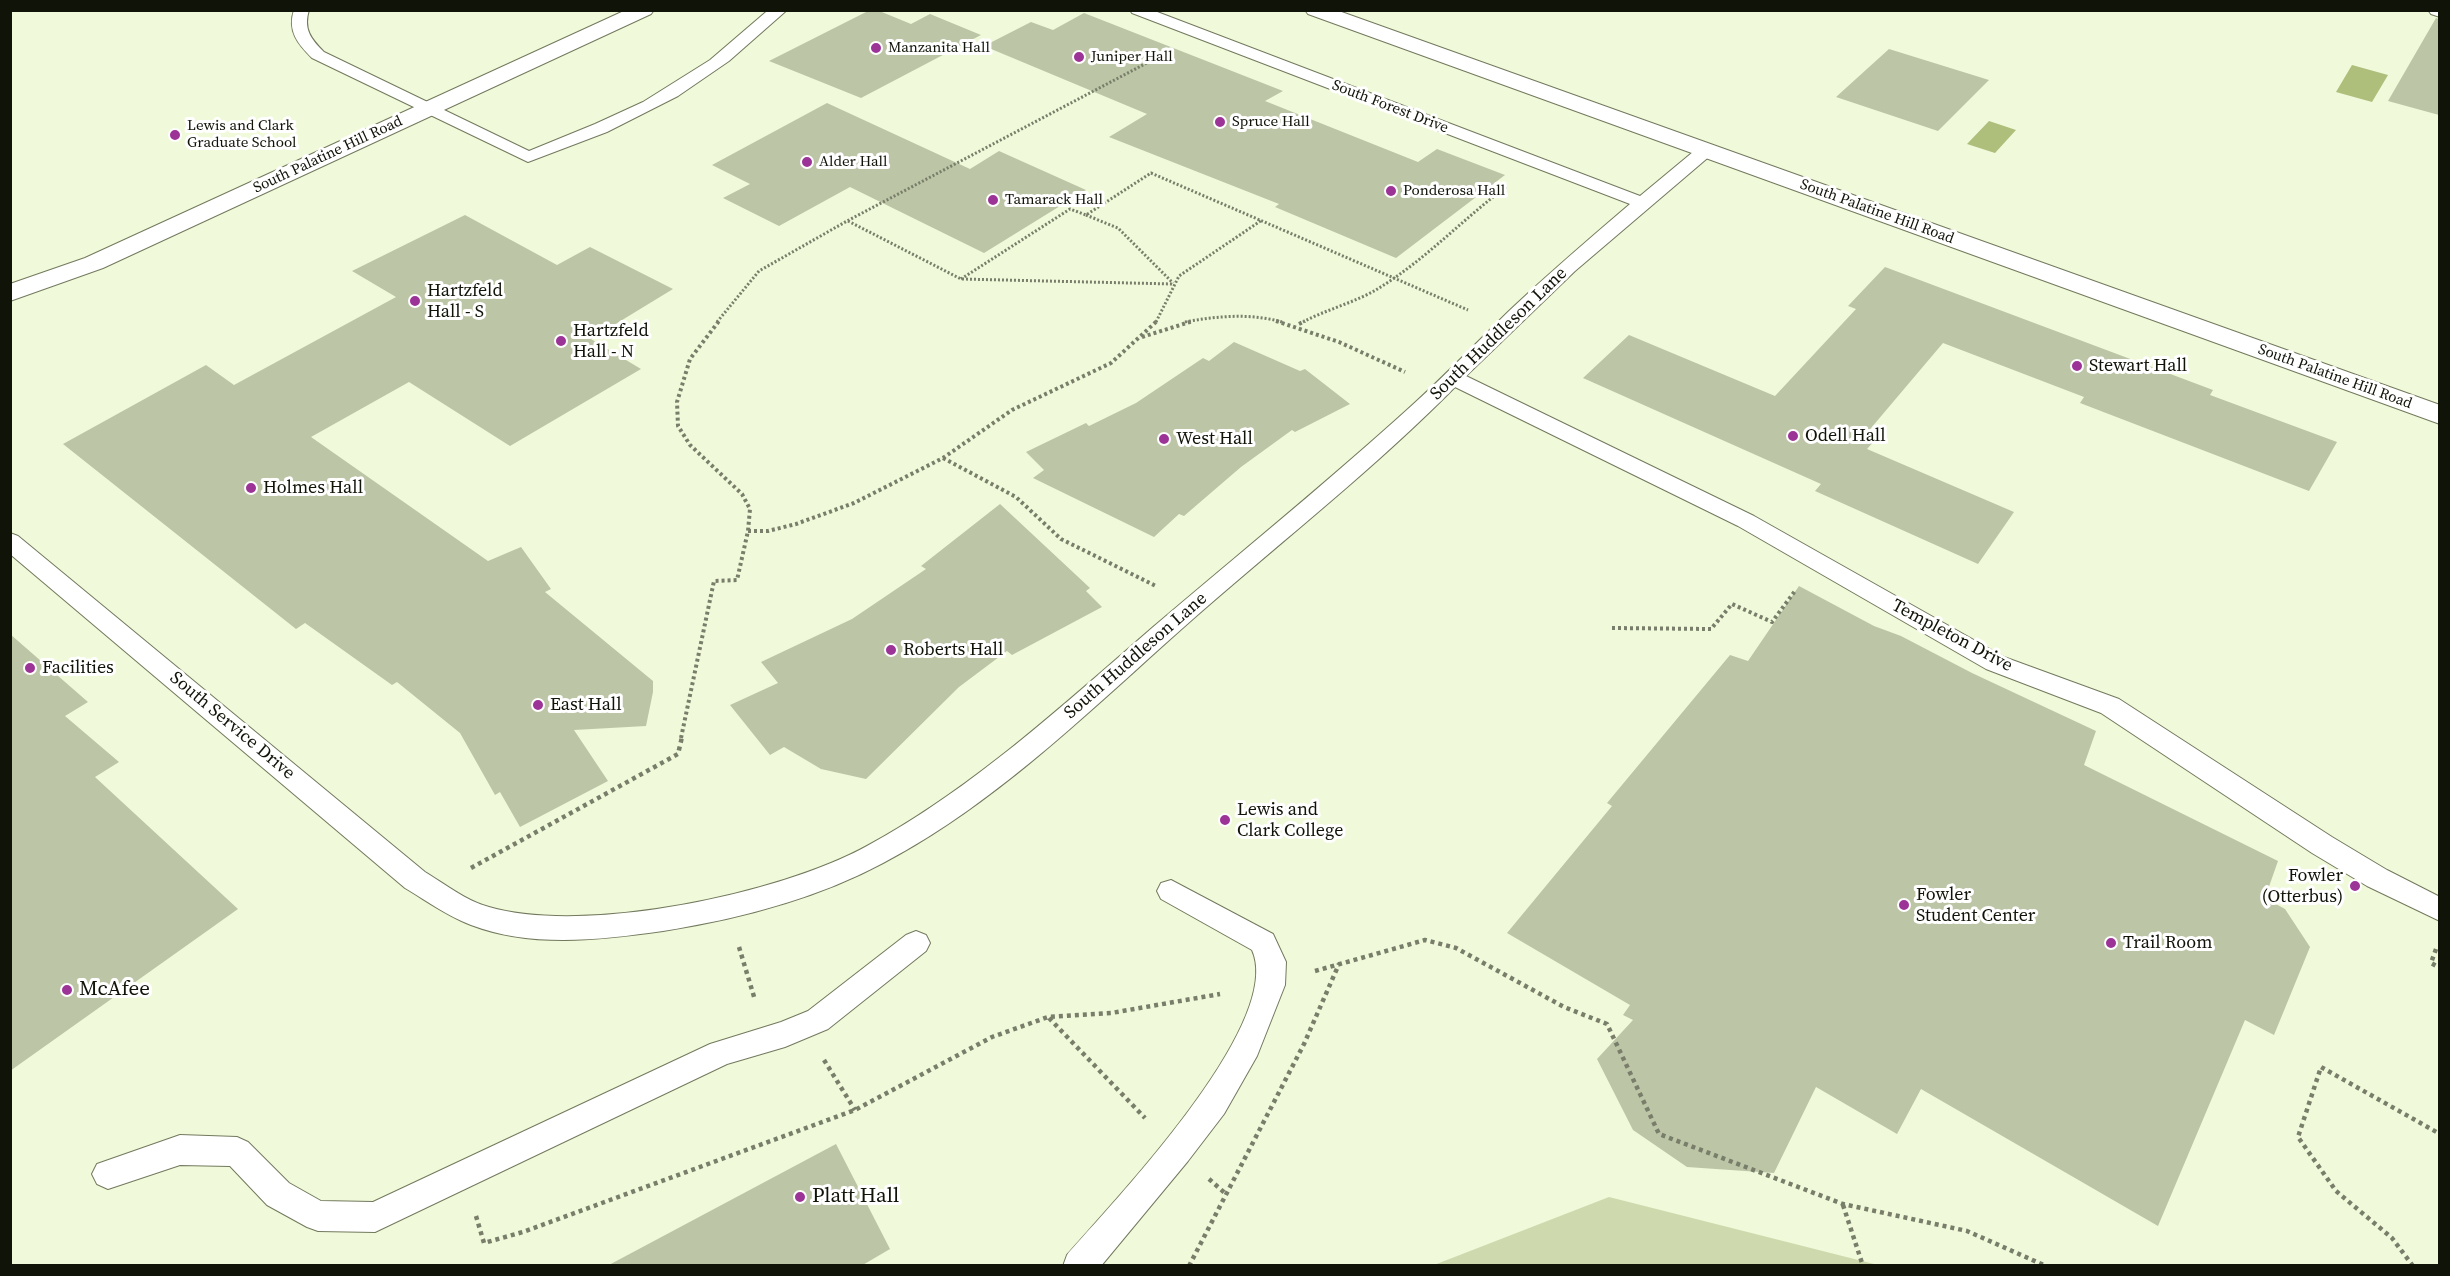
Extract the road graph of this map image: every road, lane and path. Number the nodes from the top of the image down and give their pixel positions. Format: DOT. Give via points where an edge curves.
graph roads {
  1 [pos="302,10"];
  2 [pos="644,10"];
  3 [pos="1137,10"];
  4 [pos="1315,10"];
  5 [pos="775,13"];
  6 [pos="1162,55"];
  7 [pos="428,109"];
  8 [pos="1705,151"];
  9 [pos="1536,162"];
  10 [pos="1643,203"];
  11 [pos="1086,215"];
  12 [pos="1262,220"];
  13 [pos="847,221"];
  14 [pos="1394,278"];
  15 [pos="961,279"];
  16 [pos="1173,284"];
  17 [pos="10,293"];
  18 [pos="1299,325"];
  19 [pos="1504,326"];
  20 [pos="1138,338"];
  21 [pos="1447,384"];
  22 [pos="2439,415"];
  23 [pos="943,458"];
  24 [pos="748,531"];
  25 [pos="10,542"];
  26 [pos="1194,605"];
  27 [pos="1772,622"];
  28 [pos="1612,628"];
  29 [pos="1171,891"];
  30 [pos="446,899"];
  31 [pos="726,906"];
  32 [pos="2439,910"];
  33 [pos="915,943"];
  34 [pos="2437,945"];
  35 [pos="1339,964"];
  36 [pos="2439,968"];
  37 [pos="1271,985"];
  38 [pos="1048,1017"];
  39 [pos="785,1034"];
  40 [pos="855,1110"];
  41 [pos="2439,1134"];
  42 [pos="1177,1151"];
  43 [pos="108,1174"];
  44 [pos="467,1174"];
  45 [pos="1226,1195"];
  46 [pos="1843,1204"];
  47 [pos="1079,1266"];
  48 [pos="1189,1266"];
  49 [pos="1863,1266"];
  50 [pos="2046,1266"];
  51 [pos="2413,1266"];
  1 -- 7 [label="lane" via="298,20 300,37 318,55"];
  2 -- 7 [label="street, South Palatine Hill Road"];
  3 -- 9 [label="lane, South Forest Drive"];
  4 -- 8 [label="street, South Palatine Hill Road"];
  5 -- 7 [label="lane" via="717,62 668,94 619,122 528,157"];
  6 -- 13 [label="path"];
  7 -- 17 [label="street, South Palatine Hill Road" via="94,263"];
  8 -- 10 [label="lane, South Huddleson Lane"];
  8 -- 22 [label="street, South Palatine Hill Road"];
  9 -- 10 [label="lane, South Forest Drive"];
  9 -- 14 [label="path"];
  10 -- 19 [label="lane, South Huddleson Lane"];
  11 -- 12 [label="path" via="1151,173"];
  11 -- 15 [label="path" via="1070,209"];
  11 -- 16 [label="path" via="1118,228"];
  12 -- 14 [label="path"];
  12 -- 16 [label="path"];
  13 -- 15 [label="path"];
  13 -- 24 [label="path" via="759,271 690,359 677,402 678,426 690,445 742,495 750,508"];
  14 -- 18 [label="path"];
  14 -- 19 [label="path"];
  15 -- 16 [label="path"];
  16 -- 20 [label="path" via="1159,319"];
  18 -- 20 [label="path" via="1255,315 1224,316 1184,322"];
  18 -- 21 [label="path"];
  19 -- 21 [label="lane, South Huddleson Lane"];
  20 -- 23 [label="path" via="1112,363 1011,410"];
  21 -- 26 [label="lane, South Huddleson Lane"];
  21 -- 32 [label="lane, Templeton Drive" via="1746,520 1995,663 2110,706 2322,845"];
  23 -- 24 [label="path" via="854,503 796,524"];
  23 -- 26 [label="path" via="1016,497 1061,539"];
  24 -- 30 [label="path" via="737,580 714,581 678,754 458,875"];
  25 -- 30 [label="lane, South Service Drive" via="415,880"];
  26 -- 31 [label="lane, South Huddleson Lane" via="1011,763 961,800 873,856 838,873 789,891"];
  27 -- 28 [label="path" via="1732,604 1712,629"];
  29 -- 37 [label="lane" via="1263,942 1272,962"];
  30 -- 31 [label="lane, South Huddleson Lane" via="493,921 534,927 609,926"];
  31 -- 39 [label="path" via="760,1014"];
  33 -- 39 [label="lane" via="818,1020"];
  34 -- 36 [label="path" via="2431,963"];
  35 -- 37 [label="path"];
  35 -- 45 [label="path" via="1304,1044"];
  35 -- 46 [label="path" via="1425,940 1456,948 1564,1007 1607,1024 1659,1134"];
  37 -- 38 [label="path" via="1111,1013"];
  37 -- 42 [label="lane" via="1247,1047 1213,1104"];
  38 -- 40 [label="path" via="992,1037"];
  38 -- 42 [label="path"];
  39 -- 40 [label="path" via="808,1041 819,1050"];
  39 -- 44 [label="lane" via="721,1053"];
  40 -- 44 [label="path" via="484,1243 467,1189"];
  41 -- 51 [label="path" via="2321,1067 2298,1137 2336,1191 2392,1238"];
  42 -- 45 [label="path"];
  42 -- 47 [label="lane"];
  43 -- 44 [label="lane" via="180,1150 237,1152 278,1194 318,1216 375,1217"];
  45 -- 48 [label="path"];
  46 -- 49 [label="path"];
  46 -- 50 [label="path" via="1967,1231"];
}
